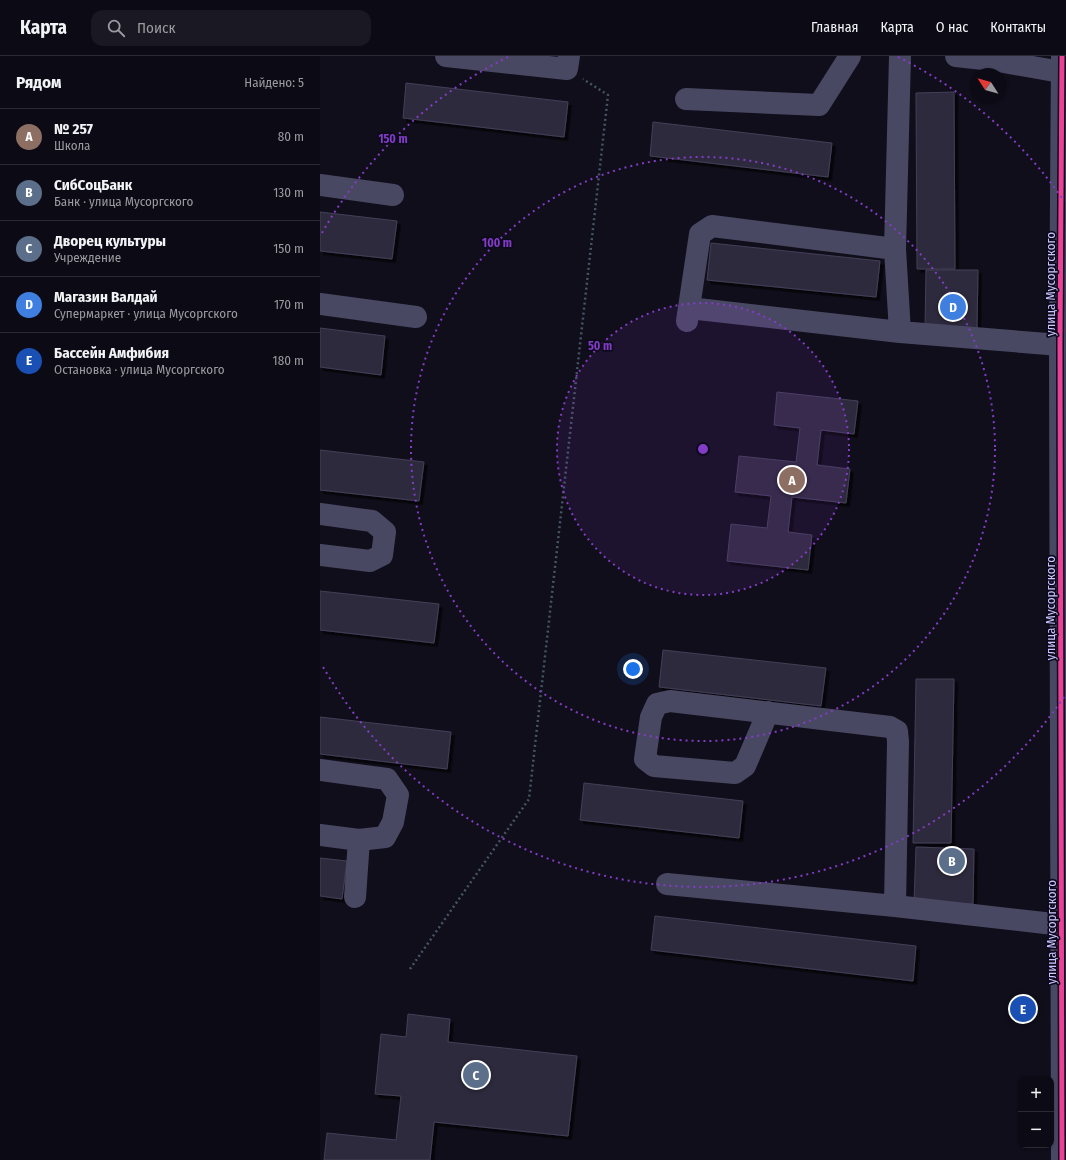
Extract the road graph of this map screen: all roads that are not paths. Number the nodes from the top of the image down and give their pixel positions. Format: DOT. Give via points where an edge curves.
graph roads {
  1 [pos="446,56"];
  2 [pos="850,56"];
  3 [pos="900,56"];
  4 [pos="956,56"];
  5 [pos="568,63"];
  6 [pos="1064,67"];
  7 [pos="686,99"];
  8 [pos="320,185"];
  9 [pos="393,195"];
  10 [pos="895,249"];
  11 [pos="320,304"];
  12 [pos="416,317"];
  13 [pos="900,332"];
  14 [pos="1060,345"];
  15 [pos="320,514"];
  16 [pos="320,555"];
  17 [pos="1064,680"];
  18 [pos="768,712"];
  19 [pos="320,770"];
  20 [pos="320,835"];
  21 [pos="359,840"];
  22 [pos="667,884"];
  23 [pos="356,897"];
  24 [pos="895,906"];
  25 [pos="1062,925"];
  26 [pos="1062,1160"];
  1 -- 5 [label="street"];
  2 -- 7 [label="street" via="819,105"];
  3 -- 10 [label="street"];
  4 -- 6 [label="street"];
  6 -- 14 [label="street, улица Мусоргского"];
  8 -- 9 [label="street"];
  10 -- 13 [label="street"];
  10 -- 13 [label="street" via="712,226 700,234 688,315"];
  11 -- 12 [label="street"];
  13 -- 14 [label="street"];
  14 -- 17 [label="street, улица Мусоргского"];
  15 -- 16 [label="street" via="372,521 385,532 382,556 370,561"];
  17 -- 25 [label="street, улица Мусоргского"];
  18 -- 18 [label="street" via="670,701 657,704 651,718 646,759 654,766 735,773 745,766"];
  18 -- 24 [label="street" via="890,727 897,731"];
  19 -- 21 [label="street" via="387,779 398,795 393,822 386,837"];
  20 -- 21 [label="street"];
  21 -- 23 [label="street"];
  22 -- 24 [label="street"];
  24 -- 25 [label="street"];
  25 -- 26 [label="street, улица Мусоргского"];
}
